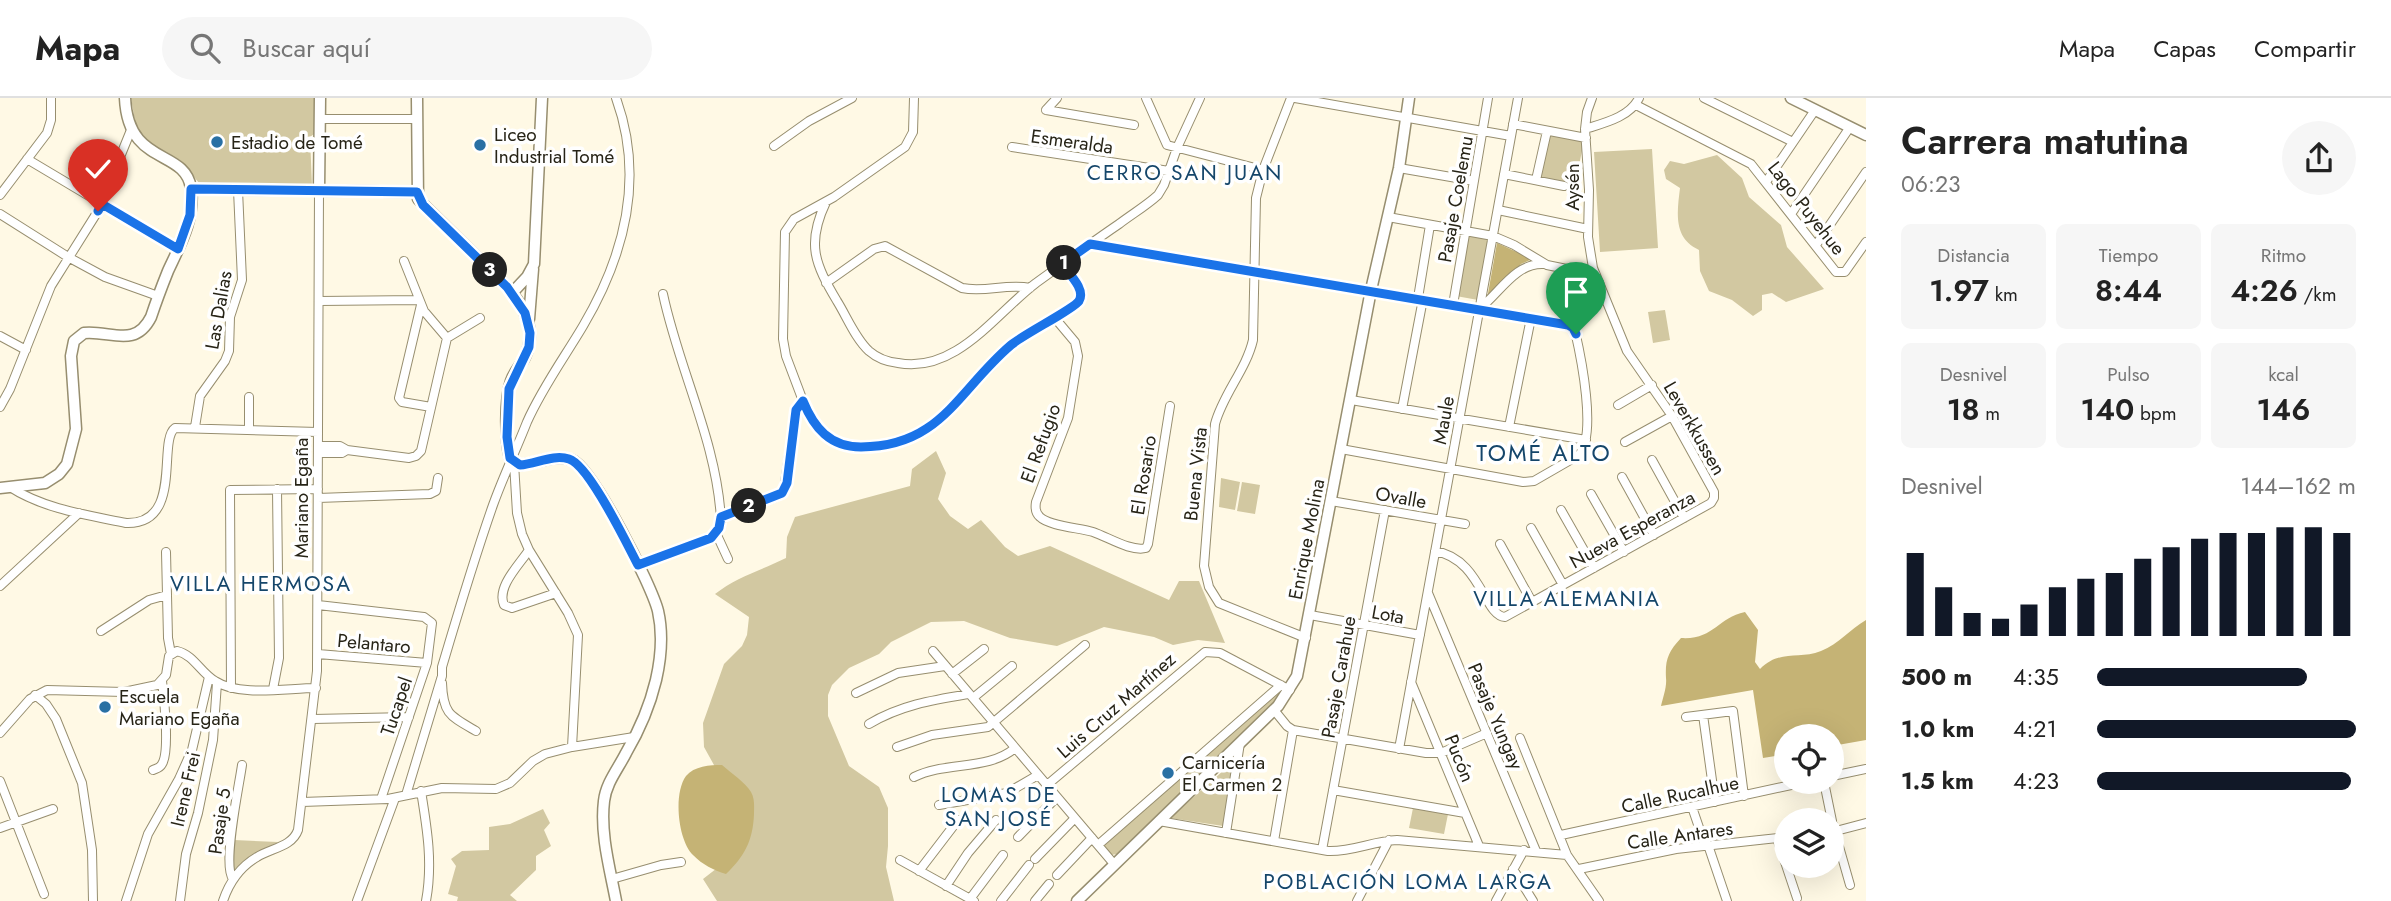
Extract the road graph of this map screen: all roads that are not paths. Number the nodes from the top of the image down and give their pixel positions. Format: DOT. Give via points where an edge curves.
graph roads {
  1 [pos="51,98"];
  2 [pos="125,98"];
  3 [pos="320,98"];
  4 [pos="417,98"];
  5 [pos="542,98"];
  6 [pos="616,98"];
  7 [pos="852,98"];
  8 [pos="914,98"];
  9 [pos="1057,98"];
  10 [pos="1146,98"];
  11 [pos="1200,98"];
  12 [pos="1293,98"];
  13 [pos="1409,98"];
  14 [pos="1488,98"];
  15 [pos="1518,98"];
  16 [pos="1592,98"];
  17 [pos="1704,98"];
  18 [pos="1791,98"];
  19 [pos="1637,102"];
  20 [pos="1815,110"];
  21 [pos="320,119"];
  22 [pos="417,119"];
  23 [pos="1406,119"];
  24 [pos="1513,124"];
  25 [pos="1134,125"];
  26 [pos="1850,127"];
  27 [pos="131,130"];
  28 [pos="1482,131"];
  29 [pos="1547,131"];
  30 [pos="1586,134"];
  31 [pos="1866,135"];
  32 [pos="1511,136"];
  33 [pos="1793,142"];
  34 [pos="774,146"];
  35 [pos="1012,147"];
  36 [pos="1177,148"];
  37 [pos="27,159"];
  38 [pos="1399,168"];
  39 [pos="1263,170"];
  40 [pos="1169,171"];
  41 [pos="1866,172"];
  42 [pos="1504,174"];
  43 [pos="1536,180"];
  44 [pos="1474,181"];
  45 [pos="1766,182"];
  46 [pos="1564,186"];
  47 [pos="191,189"];
  48 [pos="239,190"];
  49 [pos="319,191"];
  50 [pos="417,192"];
  51 [pos="0,195"];
  52 [pos="826,202"];
  53 [pos="102,204"];
  54 [pos="1497,210"];
  55 [pos="0,214"];
  56 [pos="1791,214"];
  57 [pos="1388,217"];
  58 [pos="1430,225"];
  59 [pos="1588,229"];
  60 [pos="1465,231"];
  61 [pos="1493,236"];
  62 [pos="1866,242"];
  63 [pos="1090,244"];
  64 [pos="1816,245"];
  65 [pos="178,249"];
  66 [pos="68,257"];
  67 [pos="404,261"];
  68 [pos="534,264"];
  69 [pos="1062,264"];
  70 [pos="1547,265"];
  71 [pos="1254,271"];
  72 [pos="1596,275"];
  73 [pos="826,283"];
  74 [pos="1030,288"];
  75 [pos="1371,290"];
  76 [pos="512,293"];
  77 [pos="663,294"];
  78 [pos="158,296"];
  79 [pos="1420,299"];
  80 [pos="319,301"];
  81 [pos="420,303"];
  82 [pos="1453,305"];
  83 [pos="1479,309"];
  84 [pos="1054,317"];
  85 [pos="480,318"];
  86 [pos="1531,318"];
  87 [pos="529,326"];
  88 [pos="0,335"];
  89 [pos="447,338"];
  90 [pos="26,350"];
  91 [pos="1645,375"];
  92 [pos="1652,385"];
  93 [pos="249,397"];
  94 [pos="1351,400"];
  95 [pos="803,401"];
  96 [pos="1618,405"];
  97 [pos="1170,406"];
  98 [pos="0,407"];
  99 [pos="431,407"];
  100 [pos="1402,409"];
  101 [pos="1672,416"];
  102 [pos="1460,419"];
  103 [pos="1509,427"];
  104 [pos="195,428"];
  105 [pos="249,429"];
  106 [pos="318,432"];
  107 [pos="1586,440"];
  108 [pos="1625,442"];
  109 [pos="318,449"];
  110 [pos="1341,449"];
  111 [pos="1652,460"];
  112 [pos="513,462"];
  113 [pos="1450,469"];
  114 [pos="1622,477"];
  115 [pos="438,478"];
  116 [pos="5,488"];
  117 [pos="277,489"];
  118 [pos="318,489"];
  119 [pos="1591,494"];
  120 [pos="318,498"];
  121 [pos="1714,498"];
  122 [pos="1332,501"];
  123 [pos="1384,510"];
  124 [pos="1561,510"];
  125 [pos="79,513"];
  126 [pos="721,517"];
  127 [pos="1684,518"];
  128 [pos="1441,520"];
  129 [pos="1465,524"];
  130 [pos="1531,528"];
  131 [pos="716,533"];
  132 [pos="1654,535"];
  133 [pos="1500,544"];
  134 [pos="1146,548"];
  135 [pos="529,550"];
  136 [pos="1435,551"];
  137 [pos="166,552"];
  138 [pos="1624,552"];
  139 [pos="728,559"];
  140 [pos="638,565"];
  141 [pos="1594,568"];
  142 [pos="1563,585"];
  143 [pos="0,586"];
  144 [pos="556,593"];
  145 [pos="1427,593"];
  146 [pos="167,595"];
  147 [pos="1532,602"];
  148 [pos="318,605"];
  149 [pos="1310,615"];
  150 [pos="1363,625"];
  151 [pos="101,631"];
  152 [pos="1420,635"];
  153 [pos="1306,638"];
  154 [pos="1085,645"];
  155 [pos="984,649"];
  156 [pos="933,651"];
  157 [pos="171,653"];
  158 [pos="318,654"];
  159 [pos="426,663"];
  160 [pos="945,666"];
  161 [pos="1012,666"];
  162 [pos="442,672"];
  163 [pos="952,674"];
  164 [pos="209,677"];
  165 [pos="162,681"];
  166 [pos="1411,682"];
  167 [pos="217,683"];
  168 [pos="1286,687"];
  169 [pos="231,688"];
  170 [pos="316,688"];
  171 [pos="273,689"];
  172 [pos="856,692"];
  173 [pos="35,695"];
  174 [pos="971,696"];
  175 [pos="1274,710"];
  176 [pos="1703,715"];
  177 [pos="409,717"];
  178 [pos="1686,717"];
  179 [pos="313,719"];
  180 [pos="994,723"];
  181 [pos="869,724"];
  182 [pos="1293,730"];
  183 [pos="476,731"];
  184 [pos="0,733"];
  185 [pos="1487,733"];
  186 [pos="634,737"];
  187 [pos="1343,738"];
  188 [pos="1520,738"];
  189 [pos="1240,743"];
  190 [pos="572,747"];
  191 [pos="897,747"];
  192 [pos="1015,748"];
  193 [pos="1399,748"];
  194 [pos="1441,753"];
  195 [pos="242,765"];
  196 [pos="1866,769"];
  197 [pos="153,770"];
  198 [pos="1844,774"];
  199 [pos="1038,775"];
  200 [pos="914,777"];
  201 [pos="0,781"];
  202 [pos="1047,785"];
  203 [pos="1774,789"];
  204 [pos="1333,790"];
  205 [pos="421,791"];
  206 [pos="406,795"];
  207 [pos="1744,796"];
  208 [pos="1057,797"];
  209 [pos="394,798"];
  210 [pos="381,799"];
  211 [pos="302,802"];
  212 [pos="1715,802"];
  213 [pos="939,806"];
  214 [pos="1692,807"];
  215 [pos="53,809"];
  216 [pos="1465,813"];
  217 [pos="1075,818"];
  218 [pos="958,820"];
  219 [pos="996,820"];
  220 [pos="1159,821"];
  221 [pos="16,822"];
  222 [pos="1866,823"];
  223 [pos="1844,826"];
  224 [pos="0,828"];
  225 [pos="1226,832"];
  226 [pos="1561,835"];
  227 [pos="1018,836"];
  228 [pos="1774,838"];
  229 [pos="1389,840"];
  230 [pos="1274,841"];
  231 [pos="1095,842"];
  232 [pos="1706,845"];
  233 [pos="1479,846"];
  234 [pos="1322,850"];
  235 [pos="1524,850"];
  236 [pos="1536,851"];
  237 [pos="1003,855"];
  238 [pos="1567,855"];
  239 [pos="900,860"];
  240 [pos="681,862"];
  241 [pos="1114,864"];
  242 [pos="1844,865"];
  243 [pos="1513,869"];
  244 [pos="1579,869"];
  245 [pos="919,871"];
  246 [pos="1057,875"];
  247 [pos="1792,878"];
  248 [pos="233,879"];
  249 [pos="612,879"];
  250 [pos="1049,884"];
  251 [pos="1850,885"];
  252 [pos="946,886"];
  253 [pos="44,894"];
  254 [pos="1797,898"];
  255 [pos="972,900"];
  256 [pos="93,901"];
  257 [pos="126,901"];
  258 [pos="180,901"];
  259 [pos="223,901"];
  260 [pos="357,901"];
  261 [pos="426,901"];
  262 [pos="616,901"];
  263 [pos="1002,901"];
  264 [pos="1035,901"];
  265 [pos="1077,901"];
  266 [pos="1357,901"];
  267 [pos="1496,901"];
  268 [pos="1533,901"];
  269 [pos="1599,901"];
  270 [pos="1727,901"];
  1 -- 37 [label="street" via="49,129"];
  2 -- 27 [label="main road"];
  3 -- 21 [label="main road, Mariano Egaña"];
  4 -- 22 [label="main road"];
  5 -- 68 [label="main road"];
  6 -- 112 [label="street, Tucapel" via="630,151 625,227 607,281 540,397"];
  7 -- 34 [label="street"];
  8 -- 52 [label="street" via="913,132 905,147"];
  9 -- 25 [label="street" via="1046,110"];
  10 -- 36 [label="street" via="1164,142"];
  11 -- 36 [label="street"];
  12 -- 23 [label="street"];
  12 -- 39 [label="street, Buena Vista"];
  13 -- 23 [label="main road, Enrique Molina"];
  14 -- 28 [label="street, Pasaje Coelemu"];
  15 -- 24 [label="street, Maule"];
  16 -- 30 [label="street, Aysén"];
  17 -- 33 [label="street"];
  18 -- 20 [label="main road"];
  19 -- 30 [label="street"];
  19 -- 45 [label="street, Lago Puyehue" via="1747,160"];
  20 -- 26 [label="main road"];
  20 -- 33 [label="street"];
  21 -- 22 [label="street"];
  21 -- 49 [label="main road, Mariano Egaña"];
  22 -- 50 [label="main road"];
  23 -- 28 [label="street"];
  23 -- 38 [label="main road, Enrique Molina"];
  24 -- 29 [label="street"];
  24 -- 32 [label="street, Maule"];
  26 -- 31 [label="main road"];
  26 -- 56 [label="street"];
  27 -- 47 [label="main road" via="144,146 180,168"];
  27 -- 53 [label="street"];
  28 -- 32 [label="street"];
  28 -- 44 [label="street, Pasaje Coelemu"];
  29 -- 30 [label="street"];
  29 -- 43 [label="street, Aysén"];
  30 -- 59 [label="street, Aysén"];
  32 -- 42 [label="street, Maule"];
  33 -- 45 [label="street"];
  35 -- 40 [label="street, Esmeralda"];
  36 -- 39 [label="street"];
  36 -- 40 [label="street"];
  37 -- 51 [label="street"];
  37 -- 53 [label="street"];
  38 -- 44 [label="street"];
  38 -- 57 [label="main road, Enrique Molina"];
  39 -- 71 [label="street, Buena Vista" via="1255,208"];
  40 -- 63 [label="street" via="1153,199"];
  41 -- 64 [label="street"];
  42 -- 43 [label="street"];
  42 -- 54 [label="street, Maule"];
  43 -- 46 [label="street"];
  44 -- 60 [label="street, Pasaje Coelemu"];
  45 -- 56 [label="street, Lago Puyehue"];
  47 -- 48 [label="main road"];
  47 -- 65 [label="main road" via="190,215"];
  48 -- 49 [label="main road"];
  48 -- 104 [label="street, Las Dalias" via="241,284 230,317 228,355 200,396"];
  49 -- 50 [label="main road"];
  49 -- 80 [label="street, Mariano Egaña"];
  50 -- 76 [label="main road" via="423,205"];
  52 -- 73 [label="street" via="814,242"];
  52 -- 95 [label="street" via="794,219 784,235 784,348"];
  53 -- 65 [label="street"];
  53 -- 66 [label="street"];
  54 -- 59 [label="street"];
  54 -- 61 [label="street, Maule"];
  55 -- 66 [label="street"];
  56 -- 64 [label="street, Lago Puyehue"];
  57 -- 58 [label="street"];
  57 -- 75 [label="main road, Enrique Molina"];
  58 -- 60 [label="street"];
  58 -- 79 [label="street"];
  59 -- 72 [label="street, Aysén"];
  60 -- 61 [label="street"];
  60 -- 82 [label="street, Pasaje Coelemu"];
  61 -- 70 [label="street"];
  61 -- 83 [label="street, Maule"];
  62 -- 64 [label="street, Lago Puyehue" via="1841,274"];
  63 -- 69 [label="street"];
  63 -- 71 [label="street"];
  65 -- 78 [label="main road"];
  66 -- 78 [label="street" via="114,281"];
  66 -- 90 [label="street" via="51,286"];
  67 -- 81 [label="street"];
  68 -- 76 [label="main road"];
  68 -- 87 [label="main road"];
  69 -- 74 [label="street"];
  69 -- 84 [label="street" via="1080,296 1074,306"];
  70 -- 72 [label="street"];
  70 -- 83 [label="street" via="1522,268"];
  71 -- 75 [label="street"];
  71 -- 153 [label="street, Buena Vista" via="1251,347 1215,424 1204,570 1219,603"];
  72 -- 91 [label="street, Aysén" via="1627,351"];
  73 -- 74 [label="street" via="885,246 962,288"];
  73 -- 74 [label="street" via="867,349 886,360 914,365 964,345"];
  75 -- 79 [label="street"];
  75 -- 94 [label="main road, Enrique Molina"];
  76 -- 87 [label="main road"];
  77 -- 126 [label="street" via="708,447"];
  78 -- 116 [label="main road" via="149,321 135,334 88,332 75,338 71,352 76,429 67,464 45,483"];
  79 -- 82 [label="street"];
  79 -- 100 [label="street"];
  80 -- 81 [label="street"];
  80 -- 106 [label="street, Mariano Egaña"];
  81 -- 89 [label="street"];
  81 -- 99 [label="street" via="398,398"];
  82 -- 83 [label="street"];
  83 -- 86 [label="street"];
  83 -- 102 [label="street, Maule"];
  84 -- 95 [label="street" via="1016,341 942,417 906,440 865,447 836,443 822,432"];
  84 -- 134 [label="street, El Refugio" via="1075,342 1078,356 1068,418 1036,512 1050,522"];
  85 -- 89 [label="street"];
  86 -- 103 [label="street"];
  86 -- 107 [label="street" via="1573,328 1588,414"];
  87 -- 112 [label="main road" via="529,347 509,389 508,444"];
  88 -- 90 [label="street"];
  89 -- 99 [label="street"];
  90 -- 98 [label="street"];
  91 -- 92 [label="street, Leverkkussen"];
  92 -- 96 [label="street"];
  92 -- 101 [label="street, Leverkkussen"];
  93 -- 105 [label="street"];
  94 -- 100 [label="street"];
  94 -- 110 [label="main road, Enrique Molina"];
  95 -- 126 [label="street" via="795,414 785,490"];
  97 -- 134 [label="street, El Rosario"];
  99 -- 109 [label="street" via="416,456 340,446"];
  100 -- 102 [label="street"];
  101 -- 108 [label="street"];
  101 -- 121 [label="street, Leverkkussen"];
  102 -- 103 [label="street"];
  102 -- 113 [label="street, Maule"];
  103 -- 107 [label="street"];
  104 -- 105 [label="street"];
  104 -- 125 [label="street" via="172,429 166,486 151,514 129,523"];
  105 -- 106 [label="street"];
  106 -- 109 [label="street, Mariano Egaña"];
  107 -- 113 [label="street" via="1579,456 1529,482"];
  109 -- 118 [label="street, Mariano Egaña"];
  110 -- 113 [label="street"];
  110 -- 122 [label="main road, Enrique Molina"];
  111 -- 127 [label="street"];
  112 -- 135 [label="street" via="518,520"];
  112 -- 140 [label="main road" via="523,465 564,458 576,462 594,485"];
  112 -- 162 [label="street, Tucapel" via="489,515"];
  113 -- 128 [label="street, Maule"];
  114 -- 132 [label="street"];
  115 -- 120 [label="street" via="436,491 430,494"];
  116 -- 125 [label="street"];
  117 -- 118 [label="street"];
  117 -- 169 [label="street" via="230,490"];
  117 -- 171 [label="street" via="279,653"];
  118 -- 120 [label="street, Mariano Egaña"];
  119 -- 138 [label="street"];
  120 -- 148 [label="street, Mariano Egaña"];
  121 -- 127 [label="street, Nueva Esperanza"];
  122 -- 123 [label="street, Ovalle"];
  122 -- 149 [label="main road, Enrique Molina"];
  123 -- 128 [label="street, Ovalle"];
  123 -- 150 [label="street, Pasaje Carahue"];
  124 -- 141 [label="street"];
  125 -- 143 [label="street"];
  126 -- 131 [label="street"];
  127 -- 132 [label="street, Nueva Esperanza"];
  128 -- 129 [label="street, Ovalle"];
  128 -- 136 [label="street, Maule"];
  130 -- 142 [label="street"];
  131 -- 139 [label="street"];
  131 -- 140 [label="street"];
  132 -- 138 [label="street, Nueva Esperanza"];
  133 -- 147 [label="street"];
  135 -- 144 [label="street"];
  135 -- 144 [label="street" via="507,583 502,603 512,608"];
  136 -- 145 [label="street, Maule"];
  136 -- 147 [label="street, Nueva Esperanza" via="1464,564 1499,617"];
  137 -- 146 [label="street"];
  138 -- 141 [label="street, Nueva Esperanza"];
  140 -- 186 [label="main road" via="656,604 661,638 655,683"];
  141 -- 142 [label="street, Nueva Esperanza"];
  142 -- 147 [label="street, Nueva Esperanza"];
  144 -- 190 [label="street" via="579,640"];
  145 -- 152 [label="street, Maule"];
  145 -- 185 [label="street, Pasaje Yungay"];
  146 -- 151 [label="street" via="143,603"];
  146 -- 157 [label="street"];
  148 -- 158 [label="street, Mariano Egaña"];
  148 -- 159 [label="street, Tucapel" via="424,617 433,629"];
  149 -- 150 [label="street, Lota"];
  149 -- 153 [label="main road, Enrique Molina"];
  150 -- 152 [label="street, Lota"];
  150 -- 187 [label="street, Pasaje Carahue"];
  152 -- 166 [label="street, Maule"];
  153 -- 168 [label="main road, Enrique Molina" via="1299,669"];
  154 -- 180 [label="street"];
  155 -- 163 [label="street"];
  156 -- 160 [label="street"];
  157 -- 164 [label="street" via="185,654"];
  157 -- 165 [label="street"];
  158 -- 159 [label="street, Pelantaro"];
  158 -- 170 [label="street, Mariano Egaña"];
  159 -- 177 [label="street, Tucapel"];
  160 -- 163 [label="street"];
  160 -- 172 [label="street" via="898,673"];
  161 -- 174 [label="street"];
  162 -- 183 [label="street" via="446,710"];
  162 -- 206 [label="street, Tucapel"];
  163 -- 174 [label="street"];
  164 -- 167 [label="street"];
  164 -- 257 [label="street" via="192,750 148,834"];
  165 -- 173 [label="street" via="130,691 58,689"];
  165 -- 197 [label="street" via="164,760"];
  166 -- 193 [label="street, Maule"];
  166 -- 194 [label="street, Pucón"];
  167 -- 169 [label="street"];
  167 -- 258 [label="street, Irene Frei" via="213,740 186,853"];
  168 -- 175 [label="main road, Enrique Molina"];
  168 -- 202 [label="street, Luis Cruz Martínez" via="1208,651"];
  168 -- 231 [label="street, Enrique Molina"];
  169 -- 171 [label="street"];
  170 -- 171 [label="street"];
  170 -- 179 [label="street, Mariano Egaña"];
  173 -- 184 [label="street"];
  173 -- 256 [label="street" via="56,719 82,783 92,850"];
  174 -- 180 [label="street"];
  174 -- 181 [label="street" via="918,703"];
  175 -- 182 [label="street"];
  175 -- 189 [label="main road, Enrique Molina"];
  176 -- 178 [label="street"];
  176 -- 207 [label="street" via="1733,711"];
  176 -- 212 [label="street"];
  177 -- 179 [label="street"];
  177 -- 210 [label="street, Tucapel"];
  179 -- 211 [label="street, Mariano Egaña"];
  180 -- 191 [label="street"];
  180 -- 192 [label="street"];
  182 -- 187 [label="street"];
  182 -- 230 [label="street"];
  185 -- 194 [label="street"];
  185 -- 236 [label="street, Pasaje Yungay"];
  186 -- 190 [label="street"];
  186 -- 249 [label="main road" via="604,799"];
  187 -- 193 [label="street"];
  187 -- 204 [label="street, Pasaje Carahue"];
  188 -- 226 [label="street"];
  189 -- 220 [label="main road, Enrique Molina"];
  189 -- 225 [label="street"];
  190 -- 205 [label="street" via="538,758 500,787"];
  192 -- 199 [label="street"];
  192 -- 200 [label="street" via="995,760"];
  193 -- 194 [label="street"];
  194 -- 216 [label="street, Pucón"];
  195 -- 248 [label="street, Pasaje 5" via="229,857"];
  196 -- 198 [label="street"];
  199 -- 202 [label="street"];
  199 -- 213 [label="street" via="1007,793"];
  201 -- 221 [label="street"];
  202 -- 208 [label="street"];
  203 -- 207 [label="street, Calle Rucalhue"];
  204 -- 216 [label="street"];
  204 -- 234 [label="street, Pasaje Carahue"];
  205 -- 206 [label="street"];
  205 -- 261 [label="street" via="430,852"];
  206 -- 209 [label="street"];
  207 -- 212 [label="street, Calle Rucalhue"];
  208 -- 217 [label="street"];
  208 -- 227 [label="street"];
  209 -- 210 [label="street"];
  209 -- 260 [label="street"];
  210 -- 211 [label="street"];
  211 -- 248 [label="street, Mariano Egaña" via="295,838 255,857"];
  212 -- 214 [label="street, Calle Rucalhue"];
  214 -- 226 [label="street, Calle Rucalhue"];
  214 -- 232 [label="street"];
  215 -- 221 [label="street"];
  216 -- 233 [label="street, Pucón"];
  217 -- 231 [label="street"];
  217 -- 263 [label="street"];
  218 -- 245 [label="street"];
  219 -- 252 [label="street"];
  220 -- 225 [label="street"];
  220 -- 241 [label="main road, Enrique Molina"];
  221 -- 224 [label="street"];
  221 -- 253 [label="street"];
  222 -- 223 [label="street"];
  225 -- 230 [label="street"];
  226 -- 238 [label="street"];
  228 -- 232 [label="street, Calle Antares"];
  229 -- 233 [label="street"];
  229 -- 234 [label="street" via="1348,850"];
  229 -- 266 [label="street"];
  230 -- 234 [label="street"];
  231 -- 241 [label="street"];
  231 -- 246 [label="street, Enrique Molina"];
  232 -- 244 [label="street, Calle Antares"];
  232 -- 270 [label="street"];
  233 -- 235 [label="street"];
  235 -- 236 [label="street"];
  235 -- 243 [label="street"];
  236 -- 238 [label="street"];
  237 -- 255 [label="street"];
  238 -- 244 [label="street"];
  239 -- 245 [label="street"];
  240 -- 249 [label="street"];
  241 -- 265 [label="main road, Enrique Molina"];
  242 -- 251 [label="street"];
  243 -- 267 [label="street"];
  243 -- 268 [label="street"];
  244 -- 269 [label="street"];
  245 -- 252 [label="street"];
  247 -- 254 [label="street"];
  248 -- 259 [label="street, Mariano Egaña"];
  249 -- 262 [label="main road"];
  250 -- 264 [label="street"];
  252 -- 255 [label="street"];
}
